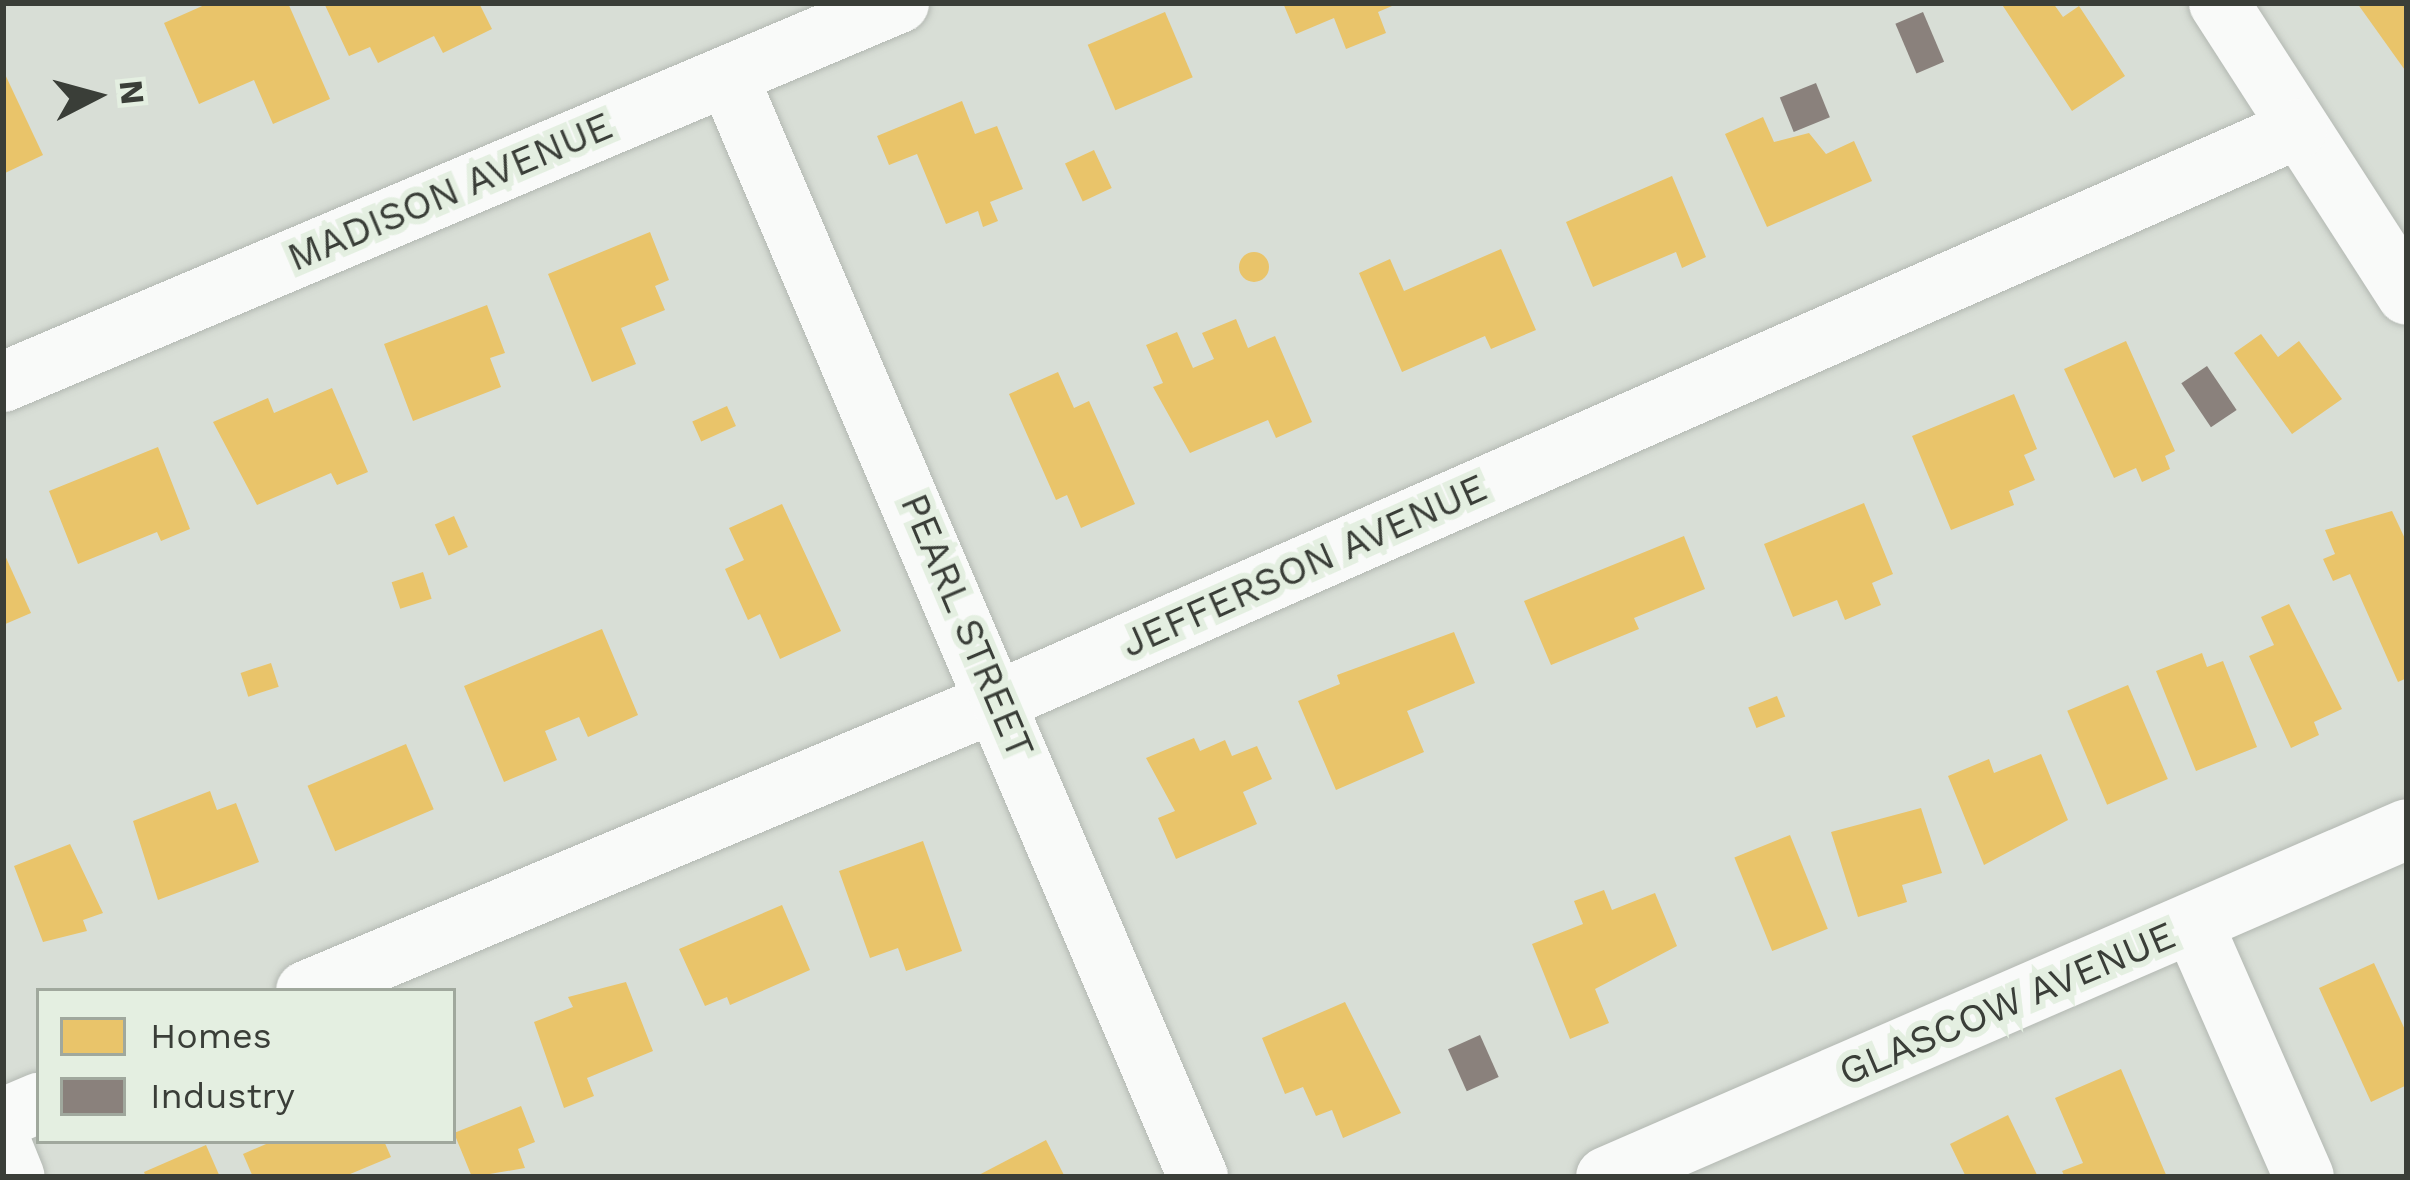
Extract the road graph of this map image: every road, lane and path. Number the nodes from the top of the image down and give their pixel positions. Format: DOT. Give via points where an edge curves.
graph roads {
  1 [pos="898,3"];
  2 [pos="2219,3"];
  3 [pos="728,77"];
  4 [pos="2297,129"];
  5 [pos="2407,295"];
  6 [pos="3,382"];
  7 [pos="1000,700"];
  8 [pos="2407,829"];
  9 [pos="2193,924"];
  10 [pos="313,988"];
  11 [pos="36,1104"];
  12 [pos="3,1118"];
  13 [pos="3,1148"];
  14 [pos="15,1177"];
  15 [pos="1198,1177"];
  16 [pos="1606,1177"];
  17 [pos="2304,1177"];
  1 -- 3 [label="street, MADISON AVENUE"];
  2 -- 4 [label="street"];
  3 -- 6 [label="street, MADISON AVENUE"];
  3 -- 7 [label="street, PEARL STREET"];
  4 -- 5 [label="street"];
  4 -- 7 [label="street, JEFFERSON AVENUE"];
  7 -- 10 [label="street, JEFFERSON AVENUE"];
  7 -- 15 [label="street, PEARL STREET"];
  8 -- 9 [label="street, GLASCOW AVENUE"];
  9 -- 16 [label="street, GLASCOW AVENUE"];
  9 -- 17 [label="street"];
  11 -- 12 [label="street"];
  13 -- 14 [label="street"];
}
